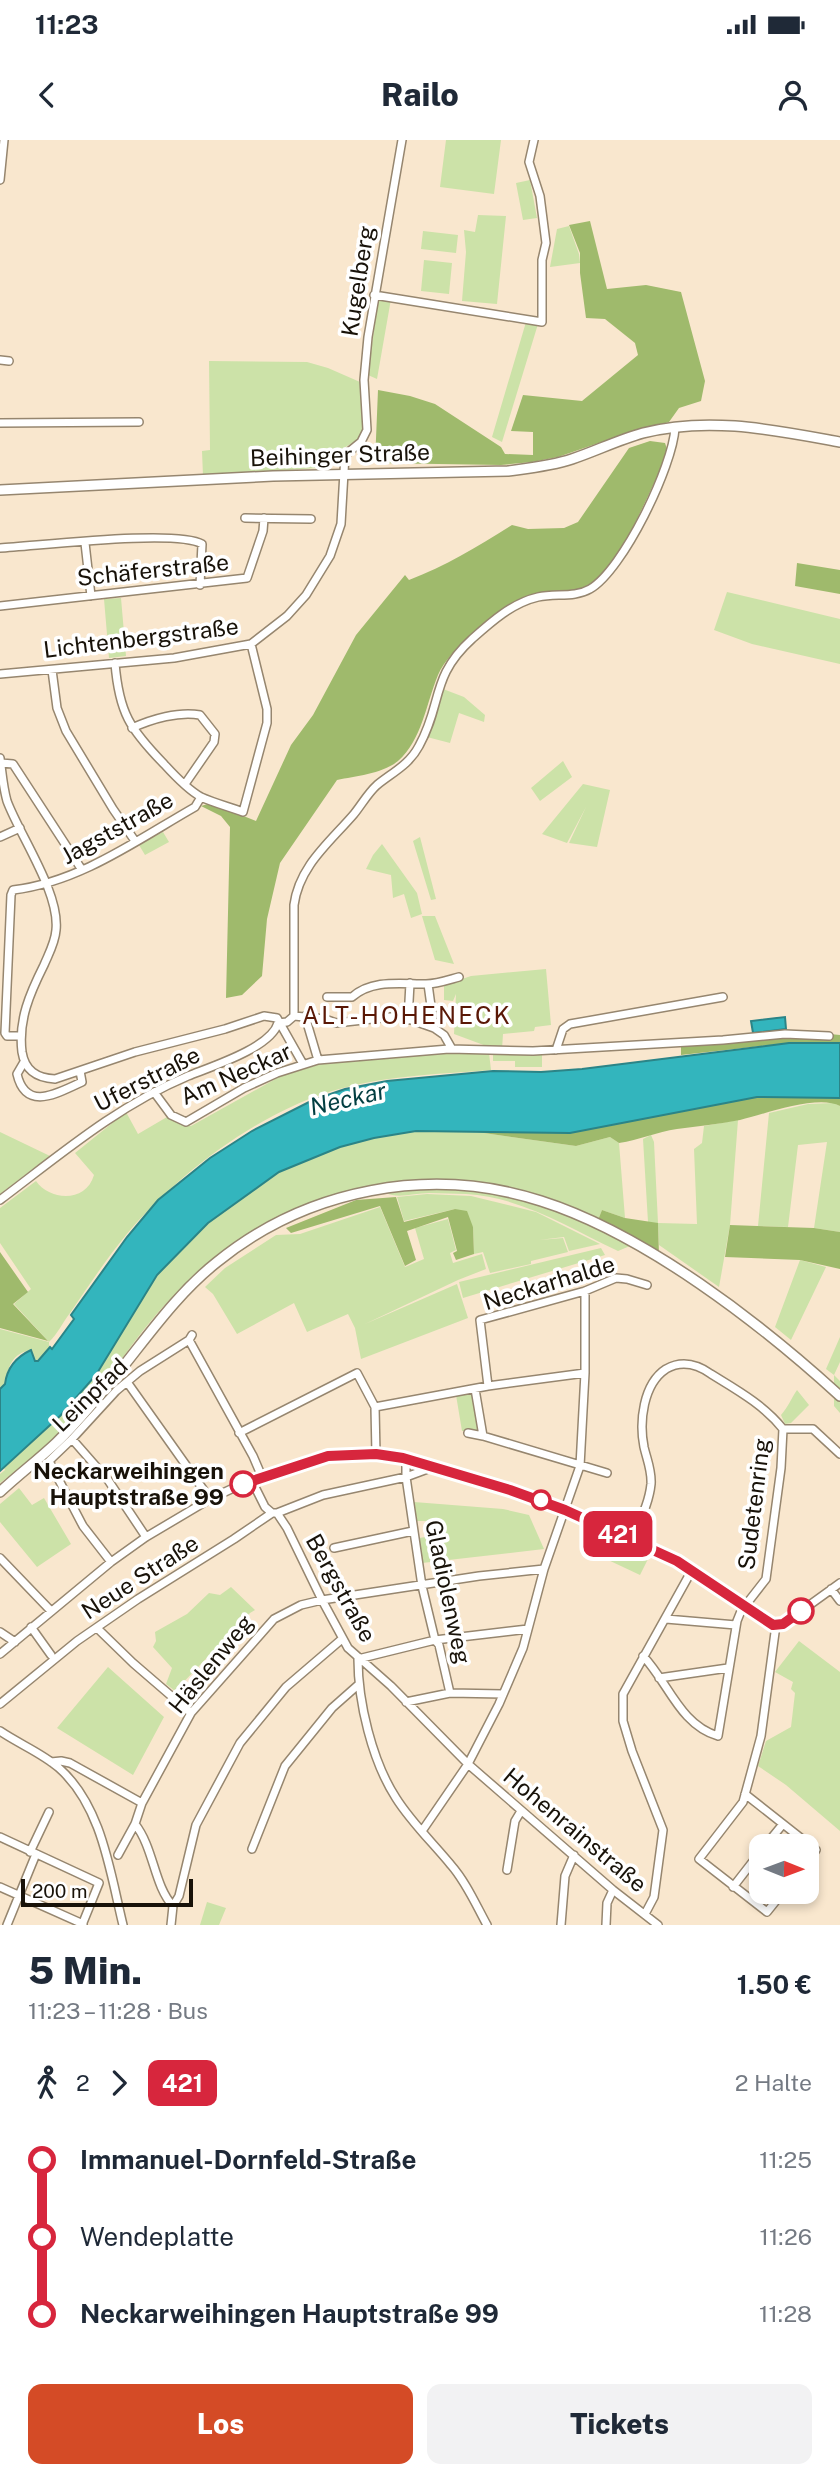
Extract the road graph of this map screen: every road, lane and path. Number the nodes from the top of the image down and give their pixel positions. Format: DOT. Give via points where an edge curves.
graph roads {
  1 [pos="4,140"];
  2 [pos="402,140"];
  3 [pos="534,140"];
  4 [pos="0,180"];
  5 [pos="374,295"];
  6 [pos="139,422"];
  7 [pos="0,423"];
  8 [pos="675,428"];
  9 [pos="840,442"];
  10 [pos="343,474"];
  11 [pos="0,489"];
  12 [pos="245,518"];
  13 [pos="264,519"];
  14 [pos="311,519"];
  15 [pos="85,543"];
  16 [pos="0,548"];
  17 [pos="200,585"];
  18 [pos="91,596"];
  19 [pos="0,606"];
  20 [pos="251,644"];
  21 [pos="115,663"];
  22 [pos="52,670"];
  23 [pos="0,674"];
  24 [pos="132,728"];
  25 [pos="0,761"];
  26 [pos="185,784"];
  27 [pos="201,797"];
  28 [pos="20,828"];
  29 [pos="0,837"];
  30 [pos="135,841"];
  31 [pos="82,870"];
  32 [pos="46,886"];
  33 [pos="459,977"];
  34 [pos="410,982"];
  35 [pos="428,984"];
  36 [pos="327,997"];
  37 [pos="723,997"];
  38 [pos="294,1016"];
  39 [pos="305,1016"];
  40 [pos="408,1020"];
  41 [pos="278,1023"];
  42 [pos="434,1028"];
  43 [pos="20,1036"];
  44 [pos="829,1036"];
  45 [pos="452,1049"];
  46 [pos="556,1050"];
  47 [pos="318,1060"];
  48 [pos="24,1062"];
  49 [pos="303,1064"];
  50 [pos="80,1071"];
  51 [pos="154,1092"];
  52 [pos="0,1200"];
  53 [pos="648,1285"];
  54 [pos="585,1291"];
  55 [pos="585,1373"];
  56 [pos="127,1382"];
  57 [pos="488,1386"];
  58 [pos="475,1389"];
  59 [pos="840,1396"];
  60 [pos="375,1407"];
  61 [pos="783,1429"];
  62 [pos="239,1433"];
  63 [pos="468,1433"];
  64 [pos="483,1436"];
  65 [pos="72,1439"];
  66 [pos="376,1454"];
  67 [pos="840,1454"];
  68 [pos="403,1458"];
  69 [pos="580,1466"];
  70 [pos="433,1467"];
  71 [pos="607,1473"];
  72 [pos="262,1477"];
  73 [pos="406,1477"];
  74 [pos="252,1481"];
  75 [pos="0,1489"];
  76 [pos="210,1499"];
  77 [pos="565,1510"];
  78 [pos="274,1513"];
  79 [pos="413,1531"];
  80 [pos="146,1537"];
  81 [pos="632,1540"];
  82 [pos="334,1548"];
  83 [pos="0,1558"];
  84 [pos="111,1562"];
  85 [pos="544,1569"];
  86 [pos="692,1570"];
  87 [pos="840,1583"];
  88 [pos="422,1586"];
  89 [pos="831,1589"];
  90 [pos="322,1600"];
  91 [pos="840,1601"];
  92 [pos="746,1606"];
  93 [pos="51,1611"];
  94 [pos="666,1619"];
  95 [pos="736,1625"];
  96 [pos="776,1625"];
  97 [pos="31,1628"];
  98 [pos="97,1628"];
  99 [pos="528,1629"];
  100 [pos="0,1632"];
  101 [pos="342,1639"];
  102 [pos="435,1640"];
  103 [pos="15,1642"];
  104 [pos="0,1654"];
  105 [pos="51,1655"];
  106 [pos="643,1656"];
  107 [pos="358,1659"];
  108 [pos="728,1668"];
  109 [pos="659,1678"];
  110 [pos="358,1685"];
  111 [pos="450,1693"];
  112 [pos="503,1694"];
  113 [pos="406,1702"];
  114 [pos="0,1704"];
  115 [pos="191,1713"];
  116 [pos="0,1731"];
  117 [pos="51,1762"];
  118 [pos="468,1764"];
  119 [pos="745,1794"];
  120 [pos="142,1803"];
  121 [pos="521,1811"];
  122 [pos="48,1812"];
  123 [pos="135,1824"];
  124 [pos="782,1824"];
  125 [pos="422,1831"];
  126 [pos="774,1834"];
  127 [pos="795,1834"];
  128 [pos="0,1837"];
  129 [pos="252,1849"];
  130 [pos="33,1853"];
  131 [pos="574,1854"];
  132 [pos="118,1855"];
  133 [pos="749,1866"];
  134 [pos="507,1870"];
  135 [pos="0,1887"];
  136 [pos="733,1887"];
  137 [pos="613,1890"];
  138 [pos="18,1895"];
  139 [pos="749,1899"];
  140 [pos="756,1904"];
  141 [pos="773,1904"];
  142 [pos="173,1906"];
  143 [pos="645,1914"];
  144 [pos="7,1925"];
  145 [pos="83,1925"];
  146 [pos="123,1925"];
  147 [pos="171,1925"];
  148 [pos="487,1925"];
  149 [pos="561,1925"];
  150 [pos="606,1925"];
  151 [pos="658,1925"];
  1 -- 4 [label="street"];
  2 -- 5 [label="street, Kugelberg"];
  3 -- 5 [label="street" via="529,162 540,197 546,243 542,322"];
  5 -- 10 [label="street, Kugelberg" via="364,380 367,430 345,455"];
  6 -- 7 [label="street"];
  8 -- 9 [label="main road, Beihinger Straße" via="738,425"];
  8 -- 10 [label="main road, Beihinger Straße" via="643,433 538,467"];
  8 -- 38 [label="street" via="666,468 607,574 583,592 537,597 510,609 457,654 445,671 431,720 410,760 369,793 310,865 297,888 294,905"];
  10 -- 11 [label="main road, Beihinger Straße"];
  10 -- 20 [label="street, Lichtenbergstraße" via="341,524 319,577 287,616"];
  12 -- 13 [label="street"];
  13 -- 14 [label="street"];
  13 -- 17 [label="street, Schäferstraße" via="247,578"];
  15 -- 16 [label="street"];
  15 -- 17 [label="street" via="194,540 202,544"];
  15 -- 18 [label="street"];
  17 -- 18 [label="street, Schäferstraße"];
  18 -- 19 [label="street, Schäferstraße"];
  20 -- 21 [label="street, Lichtenbergstraße"];
  20 -- 27 [label="street" via="267,723 243,811"];
  21 -- 22 [label="street, Lichtenbergstraße"];
  21 -- 24 [label="street" via="119,695"];
  22 -- 23 [label="street, Lichtenbergstraße"];
  22 -- 30 [label="street" via="57,708 66,731"];
  24 -- 26 [label="street"];
  24 -- 26 [label="street" via="168,716 201,715 215,734 214,742"];
  25 -- 28 [label="street" via="8,801"];
  25 -- 31 [label="street" via="13,764"];
  26 -- 27 [label="street"];
  27 -- 30 [label="street, Jagststraße" via="195,807"];
  28 -- 29 [label="street"];
  28 -- 32 [label="street"];
  30 -- 31 [label="street, Jagststraße"];
  31 -- 32 [label="street, Jagststraße"];
  32 -- 43 [label="street" via="54,908 54,945 27,1001"];
  32 -- 43 [label="street, Jagststraße" via="13,890 11,895 5,1032"];
  33 -- 35 [label="street"];
  34 -- 35 [label="street"];
  34 -- 36 [label="street" via="360,989 352,997"];
  34 -- 40 [label="street"];
  35 -- 42 [label="street"];
  37 -- 46 [label="street" via="570,1024 563,1029"];
  38 -- 39 [label="street"];
  38 -- 41 [label="street"];
  39 -- 40 [label="street" via="336,1023 400,1016"];
  39 -- 47 [label="street"];
  40 -- 42 [label="street"];
  41 -- 49 [label="street"];
  41 -- 50 [label="street" via="275,1017 264,1016"];
  41 -- 51 [label="street, Uferstraße" via="244,1053"];
  42 -- 45 [label="street"];
  43 -- 48 [label="street"];
  44 -- 46 [label="street, Am Neckar" via="785,1034"];
  45 -- 46 [label="street, Am Neckar"];
  45 -- 47 [label="street, Am Neckar"];
  47 -- 49 [label="street, Am Neckar"];
  48 -- 50 [label="street" via="43,1078"];
  48 -- 50 [label="street" via="17,1074 19,1083 42,1098 82,1082"];
  49 -- 51 [label="street, Am Neckar" via="244,1088 186,1122 171,1115"];
  51 -- 52 [label="street, Uferstraße" via="91,1129"];
  53 -- 54 [label="street, Neckarhalde" via="616,1278"];
  54 -- 55 [label="street"];
  54 -- 57 [label="street, Neckarhalde" via="480,1320"];
  55 -- 57 [label="street"];
  55 -- 69 [label="street"];
  56 -- 62 [label="street, Leinpfad" via="190,1337"];
  56 -- 65 [label="street, Leinpfad"];
  56 -- 76 [label="street"];
  57 -- 58 [label="street"];
  58 -- 60 [label="street"];
  58 -- 64 [label="street"];
  59 -- 75 [label="main road" via="718,1299 667,1263 601,1226 543,1201 499,1190 444,1184 387,1187 301,1210 224,1256 172,1306 55,1444"];
  60 -- 62 [label="street" via="357,1373"];
  60 -- 66 [label="street"];
  61 -- 67 [label="street" via="813,1429"];
  61 -- 81 [label="street, Sudetenring" via="758,1404 701,1367 680,1363 660,1374 651,1383 644,1407 642,1430 650,1488"];
  61 -- 92 [label="street, Sudetenring" via="766,1579"];
  62 -- 72 [label="street"];
  63 -- 64 [label="street"];
  64 -- 69 [label="street"];
  65 -- 80 [label="street" via="108,1480"];
  65 -- 84 [label="street, Leinpfad" via="49,1461 83,1526"];
  66 -- 68 [label="street"];
  66 -- 72 [label="street" via="314,1458"];
  68 -- 70 [label="street"];
  68 -- 73 [label="street, Gladiolenweg"];
  69 -- 71 [label="street"];
  69 -- 77 [label="street"];
  70 -- 73 [label="street, Neue Straße"];
  70 -- 77 [label="street"];
  72 -- 74 [label="street"];
  73 -- 78 [label="street, Neue Straße" via="323,1495"];
  73 -- 79 [label="street, Gladiolenweg"];
  74 -- 76 [label="street"];
  74 -- 78 [label="street, Bergstraße" via="265,1507"];
  76 -- 80 [label="street"];
  77 -- 81 [label="street"];
  77 -- 85 [label="street"];
  78 -- 90 [label="street, Bergstraße" via="287,1528"];
  78 -- 98 [label="street, Neue Straße"];
  79 -- 82 [label="street"];
  79 -- 88 [label="street, Gladiolenweg"];
  80 -- 84 [label="street"];
  81 -- 86 [label="street"];
  83 -- 93 [label="street"];
  84 -- 93 [label="street"];
  85 -- 88 [label="street, Häslenweg"];
  85 -- 99 [label="street"];
  86 -- 92 [label="street"];
  86 -- 94 [label="street"];
  87 -- 89 [label="street"];
  88 -- 90 [label="street, Häslenweg"];
  88 -- 102 [label="street, Gladiolenweg"];
  89 -- 91 [label="street"];
  89 -- 96 [label="street"];
  90 -- 101 [label="street, Bergstraße"];
  90 -- 115 [label="street, Häslenweg" via="274,1619"];
  92 -- 95 [label="street, Sudetenring"];
  92 -- 96 [label="street"];
  93 -- 97 [label="street"];
  94 -- 95 [label="street"];
  94 -- 106 [label="street"];
  95 -- 108 [label="street, Sudetenring"];
  96 -- 119 [label="street" via="761,1735"];
  97 -- 103 [label="street"];
  97 -- 105 [label="street"];
  98 -- 114 [label="street, Neue Straße"];
  98 -- 115 [label="street"];
  99 -- 102 [label="street"];
  99 -- 112 [label="street"];
  100 -- 103 [label="street"];
  101 -- 107 [label="street, Bergstraße"];
  101 -- 142 [label="street" via="286,1687 240,1743 196,1825"];
  102 -- 107 [label="street"];
  102 -- 111 [label="street, Gladiolenweg"];
  103 -- 104 [label="street"];
  106 -- 109 [label="street"];
  106 -- 143 [label="street" via="623,1693 623,1721 663,1830 654,1897"];
  107 -- 110 [label="street"];
  107 -- 113 [label="street, Bergstraße"];
  108 -- 109 [label="street"];
  108 -- 109 [label="street, Sudetenring" via="718,1736 686,1716"];
  110 -- 125 [label="street" via="375,1752 390,1787"];
  110 -- 129 [label="street" via="332,1708 285,1766"];
  111 -- 112 [label="street"];
  111 -- 113 [label="street"];
  112 -- 118 [label="street"];
  113 -- 118 [label="street, Bergstraße"];
  115 -- 120 [label="street, Häslenweg"];
  116 -- 117 [label="street"];
  117 -- 120 [label="street" via="71,1763"];
  117 -- 146 [label="street" via="80,1790 98,1830"];
  118 -- 121 [label="street, Hohenrainstraße"];
  118 -- 125 [label="street"];
  119 -- 124 [label="street"];
  119 -- 136 [label="street" via="699,1859"];
  120 -- 123 [label="street, Häslenweg"];
  121 -- 131 [label="street, Hohenrainstraße"];
  121 -- 134 [label="street" via="514,1821"];
  122 -- 130 [label="street"];
  123 -- 132 [label="street, Häslenweg"];
  123 -- 142 [label="street"];
  124 -- 126 [label="street"];
  124 -- 127 [label="street"];
  125 -- 148 [label="street" via="453,1867"];
  128 -- 130 [label="street"];
  130 -- 138 [label="street"];
  130 -- 145 [label="street" via="99,1883"];
  131 -- 137 [label="street, Hohenrainstraße"];
  131 -- 149 [label="street" via="565,1876"];
  133 -- 136 [label="street"];
  135 -- 138 [label="street"];
  136 -- 139 [label="street"];
  137 -- 143 [label="street, Hohenrainstraße"];
  137 -- 150 [label="street"];
  138 -- 144 [label="street"];
  138 -- 145 [label="street"];
  140 -- 141 [label="street" via="767,1912"];
  142 -- 147 [label="street"];
  143 -- 151 [label="street, Hohenrainstraße"];
}
